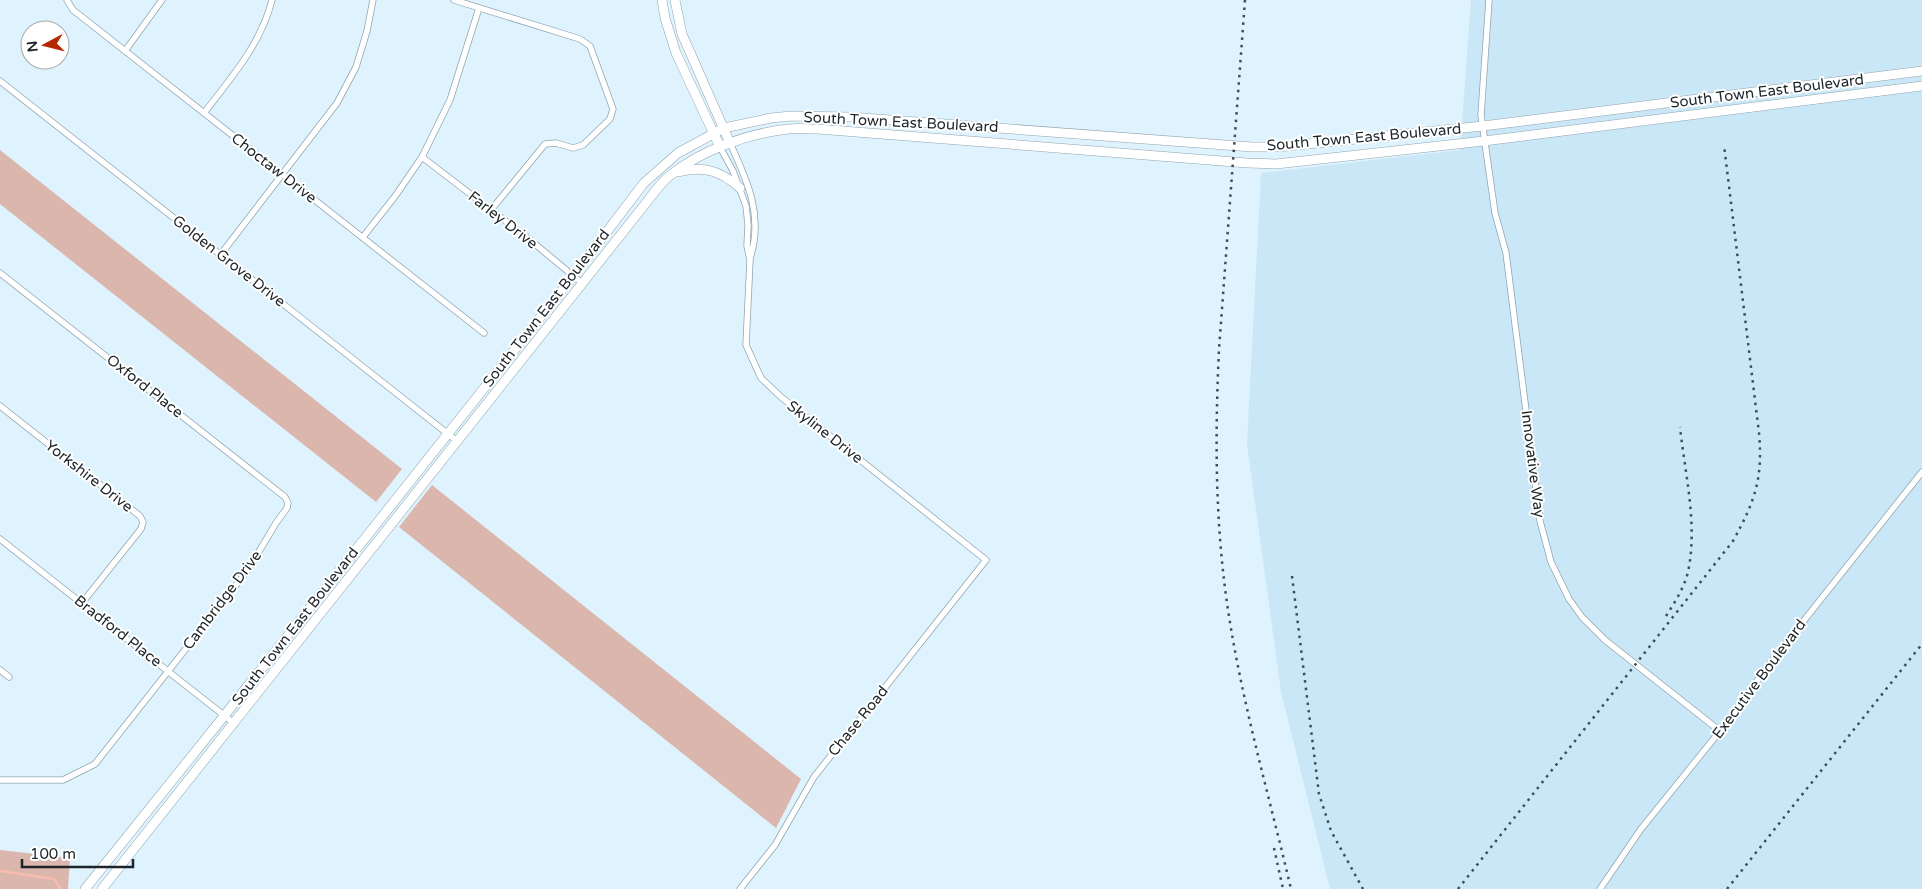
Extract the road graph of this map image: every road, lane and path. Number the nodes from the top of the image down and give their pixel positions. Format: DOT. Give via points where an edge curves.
graph roads {
  1 [pos="68,0"];
  2 [pos="162,0"];
  3 [pos="272,0"];
  4 [pos="373,0"];
  5 [pos="454,0"];
  6 [pos="662,0"];
  7 [pos="675,0"];
  8 [pos="1489,0"];
  9 [pos="480,8"];
  10 [pos="125,50"];
  11 [pos="1922,71"];
  12 [pos="0,81"];
  13 [pos="1922,86"];
  14 [pos="1708,99"];
  15 [pos="204,113"];
  16 [pos="1709,113"];
  17 [pos="1483,126"];
  18 [pos="724,128"];
  19 [pos="714,133"];
  20 [pos="1369,138"];
  21 [pos="1484,141"];
  22 [pos="730,142"];
  23 [pos="720,147"];
  24 [pos="1371,154"];
  25 [pos="422,157"];
  26 [pos="673,173"];
  27 [pos="283,175"];
  28 [pos="740,188"];
  29 [pos="491,210"];
  30 [pos="362,237"];
  31 [pos="221,254"];
  32 [pos="750,260"];
  33 [pos="0,273"];
  34 [pos="573,276"];
  35 [pos="583,284"];
  36 [pos="484,333"];
  37 [pos="0,406"];
  38 [pos="447,433"];
  39 [pos="457,441"];
  40 [pos="1922,472"];
  41 [pos="288,503"];
  42 [pos="0,539"];
  43 [pos="986,560"];
  44 [pos="82,602"];
  45 [pos="0,670"];
  46 [pos="168,671"];
  47 [pos="9,677"];
  48 [pos="224,716"];
  49 [pos="234,724"];
  50 [pos="1720,731"];
  51 [pos="0,780"];
  52 [pos="85,889"];
  53 [pos="102,889"];
  54 [pos="740,889"];
  55 [pos="1600,889"];
  1 -- 10 [label="street, Choctaw Drive" via="72,10"];
  2 -- 10 [label="street"];
  3 -- 15 [label="street" via="250,53"];
  4 -- 27 [label="street" via="356,67 337,103"];
  5 -- 9 [label="street"];
  6 -- 19 [label="main road, Skyline Drive" via="676,53"];
  7 -- 18 [label="main road, Skyline Drive" via="682,34"];
  8 -- 17 [label="street, Innovative Way" via="1481,115"];
  9 -- 25 [label="street" via="450,100"];
  9 -- 29 [label="street" via="580,39 590,46 613,109 610,119 583,145 573,148 556,143 545,144"];
  10 -- 15 [label="street, Choctaw Drive"];
  11 -- 14 [label="main road, South Town East Boulevard"];
  12 -- 31 [label="street, Golden Grove Drive"];
  13 -- 16 [label="main road, South Town East Boulevard"];
  14 -- 16 [label="main road"];
  14 -- 17 [label="main road, South Town East Boulevard"];
  15 -- 27 [label="street, Choctaw Drive"];
  16 -- 21 [label="main road, South Town East Boulevard"];
  17 -- 20 [label="main road, South Town East Boulevard"];
  17 -- 21 [label="street, Innovative Way"];
  18 -- 19 [label="main road, South Town East Boulevard"];
  18 -- 20 [label="main road, South Town East Boulevard" via="771,118 850,116 1252,147 1313,145"];
  18 -- 22 [label="main road, Skyline Drive"];
  19 -- 23 [label="main road, Skyline Drive"];
  19 -- 34 [label="main road, South Town East Boulevard" via="678,153 644,183"];
  20 -- 24 [label="main road"];
  21 -- 24 [label="main road, South Town East Boulevard"];
  21 -- 50 [label="street, Innovative Way" via="1495,214 1506,253 1540,520 1551,562 1569,599 1595,631"];
  22 -- 23 [label="main road, South Town East Boulevard"];
  22 -- 24 [label="main road, South Town East Boulevard" via="789,128 1247,164"];
  22 -- 32 [label="street, Skyline Drive" via="752,195 756,219 755,245"];
  23 -- 26 [label="main road, South Town East Boulevard"];
  23 -- 28 [label="street, Skyline Drive"];
  25 -- 29 [label="street, Farley Drive"];
  25 -- 30 [label="street"];
  26 -- 28 [label="main road" via="692,168 711,170 729,178"];
  26 -- 35 [label="main road, South Town East Boulevard"];
  27 -- 30 [label="street, Choctaw Drive"];
  27 -- 31 [label="street"];
  28 -- 32 [label="street, Skyline Drive" via="746,206"];
  29 -- 34 [label="street, Farley Drive"];
  30 -- 36 [label="street, Choctaw Drive"];
  31 -- 38 [label="street, Golden Grove Drive"];
  32 -- 43 [label="street, Skyline Drive" via="746,345 761,378 780,397"];
  33 -- 41 [label="street, Oxford Place" via="285,497"];
  34 -- 35 [label="street, Farley Drive"];
  34 -- 38 [label="main road, South Town East Boulevard"];
  35 -- 39 [label="main road, South Town East Boulevard"];
  37 -- 44 [label="street, Yorkshire Drive" via="140,516 143,522 141,529"];
  38 -- 39 [label="street, Golden Grove Drive"];
  38 -- 48 [label="main road, South Town East Boulevard"];
  39 -- 49 [label="main road, South Town East Boulevard"];
  40 -- 50 [label="street, Executive Boulevard"];
  41 -- 46 [label="street, Cambridge Drive" via="248,570"];
  42 -- 44 [label="street, Bradford Place"];
  43 -- 54 [label="street, Chase Road" via="814,777 775,844"];
  44 -- 46 [label="street, Bradford Place"];
  45 -- 47 [label="street"];
  46 -- 48 [label="street, Bradford Place"];
  46 -- 51 [label="street, Cambridge Drive" via="96,764 63,780"];
  48 -- 49 [label="street, Bradford Place"];
  48 -- 52 [label="main road, South Town East Boulevard"];
  49 -- 53 [label="main road, South Town East Boulevard"];
  50 -- 55 [label="street, Executive Boulevard" via="1640,829"];
}
